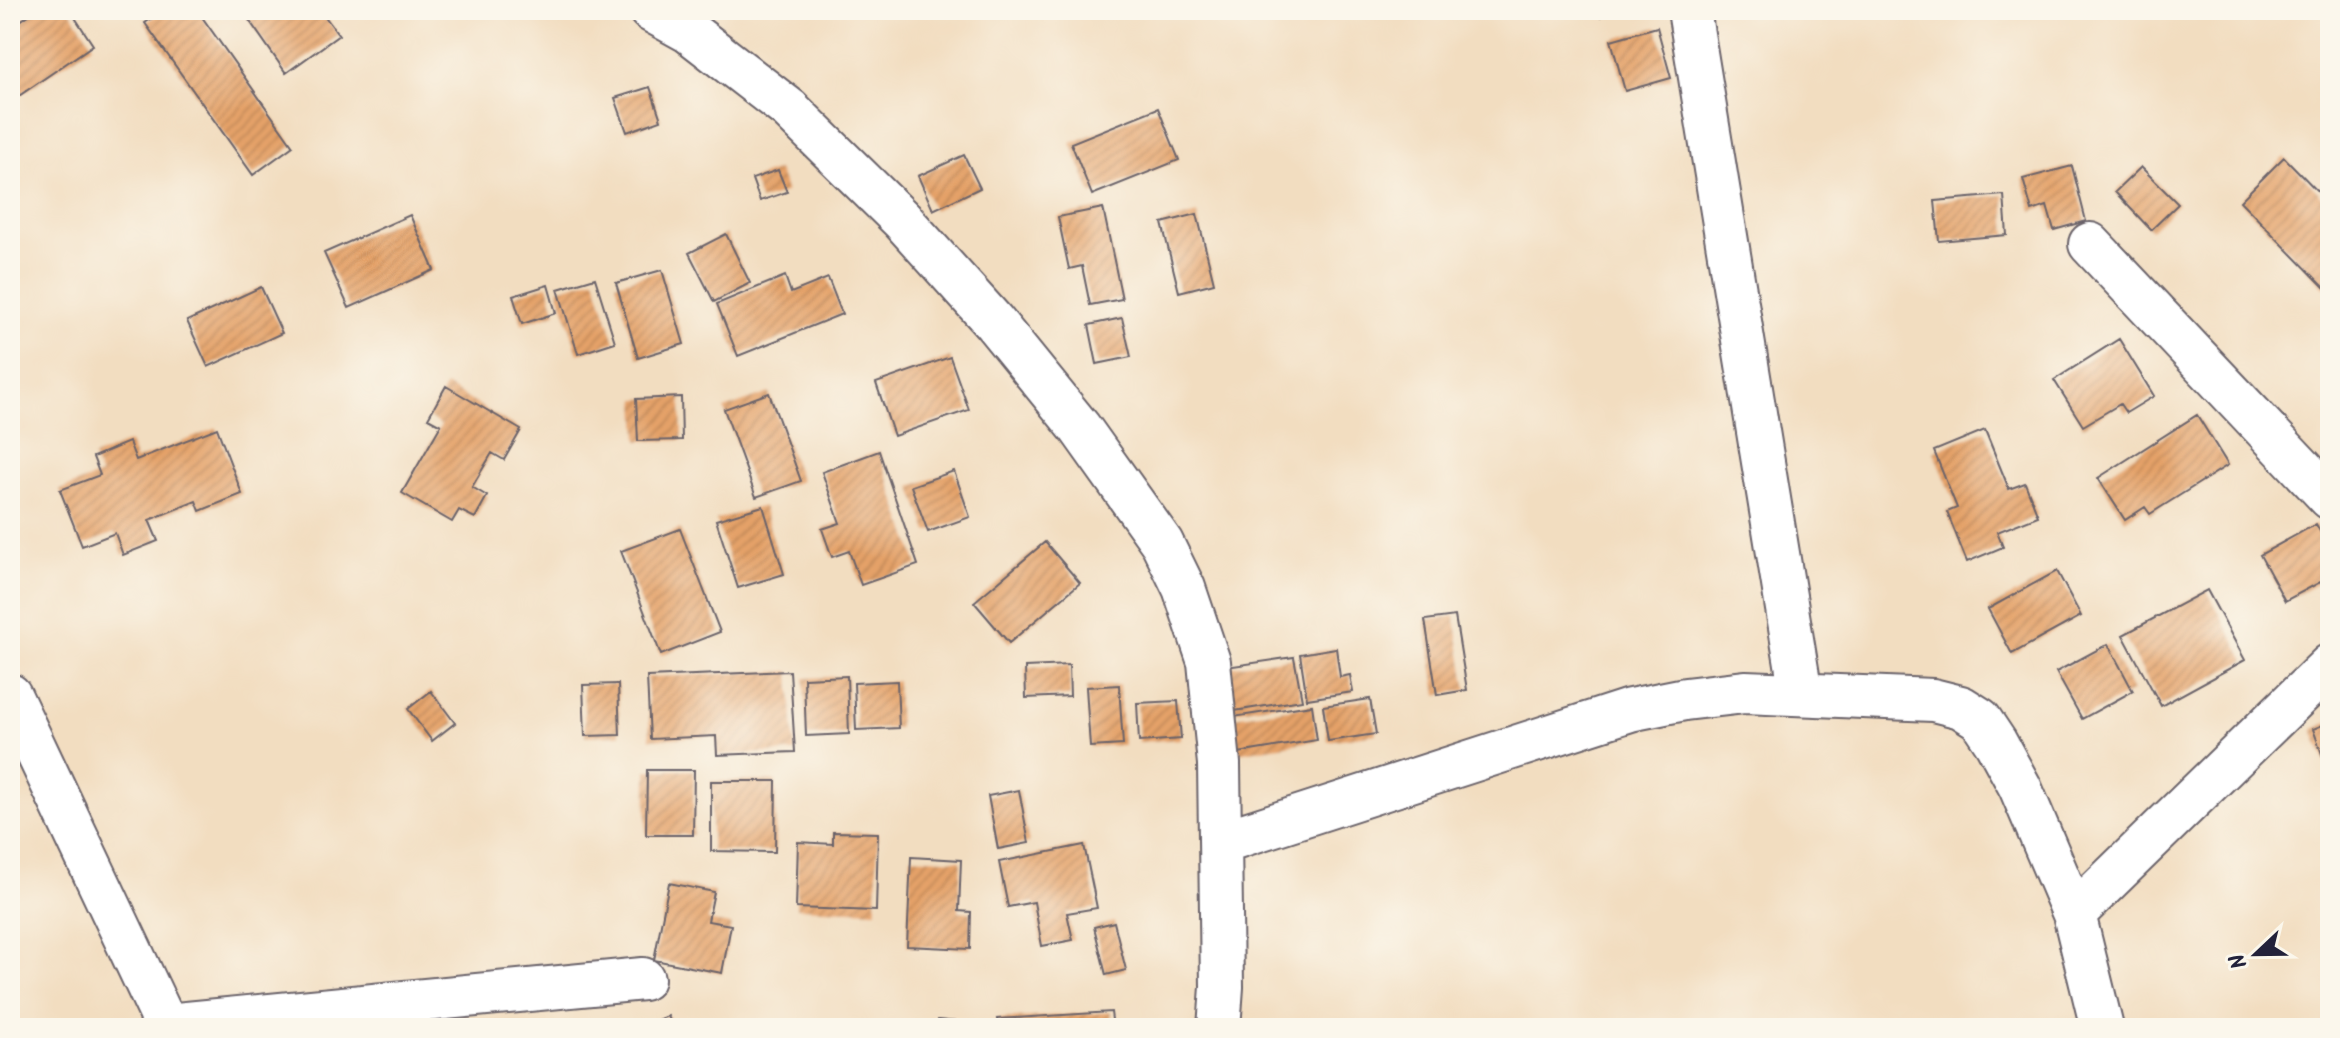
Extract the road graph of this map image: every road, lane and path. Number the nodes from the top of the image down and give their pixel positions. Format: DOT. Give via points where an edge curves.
graph roads {
  1 [pos="650,10"];
  2 [pos="1689,10"];
  3 [pos="2090,244"];
  4 [pos="2330,498"];
  5 [pos="2330,665"];
  6 [pos="1801,694"];
  7 [pos="10,695"];
  8 [pos="1221,842"];
  9 [pos="2074,914"];
  10 [pos="643,979"];
  11 [pos="165,1027"];
  12 [pos="1219,1028"];
  13 [pos="2102,1028"];
  1 -- 8 [label="street" via="688,31 789,109 902,220 1080,428 1162,543 1209,662"];
  2 -- 6 [label="street"];
  3 -- 4 [label="street"];
  5 -- 9 [label="street"];
  6 -- 8 [label="street" via="1745,692 1630,710"];
  6 -- 9 [label="street" via="1933,700 1961,707 1980,719 2020,787"];
  7 -- 11 [label="street"];
  8 -- 12 [label="street"];
  9 -- 13 [label="street"];
  10 -- 11 [label="street"];
}
